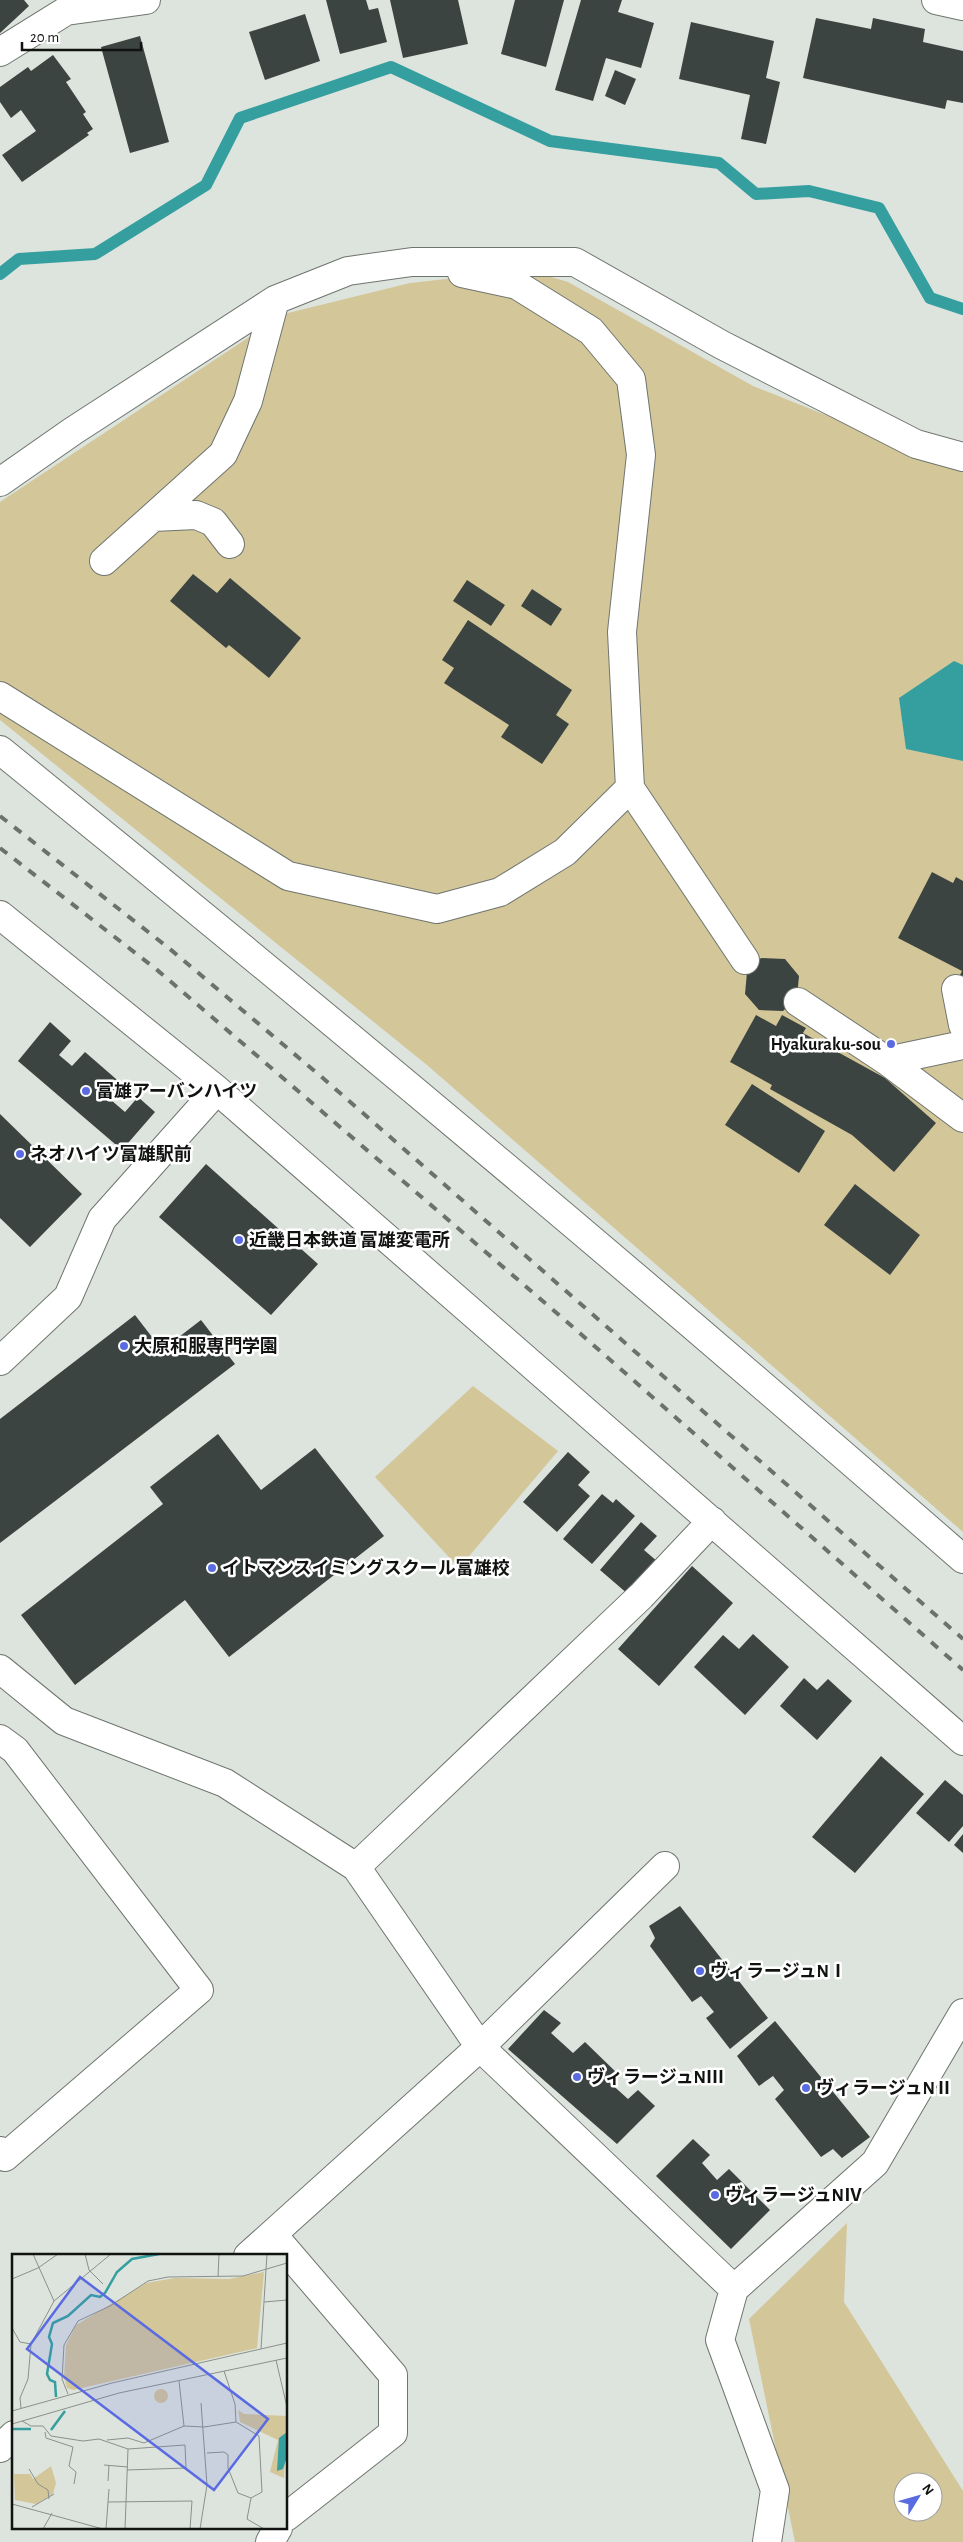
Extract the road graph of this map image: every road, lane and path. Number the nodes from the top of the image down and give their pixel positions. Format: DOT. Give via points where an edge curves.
graph roads {
  1 [pos="146,0"];
  2 [pos="936,0"];
  3 [pos="63,6"];
  4 [pos="963,6"];
  5 [pos="0,52"];
  6 [pos="412,262"];
  7 [pos="275,300"];
  8 [pos="963,457"];
  9 [pos="0,482"];
  10 [pos="153,517"];
  11 [pos="230,544"];
  12 [pos="104,561"];
  13 [pos="0,696"];
  14 [pos="0,750"];
  15 [pos="630,788"];
  16 [pos="0,915"];
  17 [pos="744,960"];
  18 [pos="956,989"];
  19 [pos="798,1002"];
  20 [pos="963,1025"];
  21 [pos="963,1045"];
  22 [pos="887,1061"];
  23 [pos="217,1090"];
  24 [pos="963,1118"];
  25 [pos="0,1360"];
  26 [pos="712,1521"];
  27 [pos="963,1559"];
  28 [pos="0,1669"];
  29 [pos="0,1739"];
  30 [pos="963,1741"];
  31 [pos="665,1866"];
  32 [pos="356,1867"];
  33 [pos="963,2013"];
  34 [pos="480,2047"];
  35 [pos="0,2151"];
  36 [pos="273,2236"];
  37 [pos="250,2254"];
  38 [pos="734,2289"];
  39 [pos="12,2437"];
  40 [pos="0,2448"];
  41 [pos="288,2515"];
  42 [pos="277,2530"];
  43 [pos="270,2542"];
  44 [pos="767,2542"];
  1 -- 3 [label="street"];
  2 -- 4 [label="street"];
  3 -- 5 [label="street"];
  6 -- 7 [label="street" via="348,271"];
  6 -- 8 [label="street" via="574,262 722,345 916,444"];
  6 -- 15 [label="street" via="517,285 591,331 631,379 641,455 622,632"];
  7 -- 9 [label="street"];
  7 -- 10 [label="street" via="248,401 223,454"];
  10 -- 11 [label="street" via="196,515 213,522"];
  10 -- 12 [label="street"];
  13 -- 15 [label="street" via="288,876 437,908 500,892 565,852"];
  14 -- 27 [label="street" via="287,983 734,1359"];
  15 -- 17 [label="street"];
  16 -- 23 [label="street"];
  18 -- 20 [label="street"];
  19 -- 22 [label="street"];
  21 -- 22 [label="street"];
  22 -- 24 [label="street"];
  23 -- 25 [label="street" via="102,1219 68,1298"];
  23 -- 26 [label="street"];
  26 -- 30 [label="street"];
  26 -- 32 [label="street" via="641,1596"];
  28 -- 32 [label="street" via="64,1721 224,1783"];
  29 -- 35 [label="street" via="15,1750 199,1990 5,2157"];
  31 -- 34 [label="street"];
  32 -- 34 [label="street"];
  33 -- 38 [label="street" via="876,2163"];
  34 -- 36 [label="street"];
  34 -- 38 [label="street"];
  36 -- 37 [label="street"];
  36 -- 41 [label="street" via="393,2375 393,2433"];
  38 -- 44 [label="street" via="720,2340 775,2490"];
  39 -- 40 [label="street"];
  42 -- 43 [label="street"];
}
